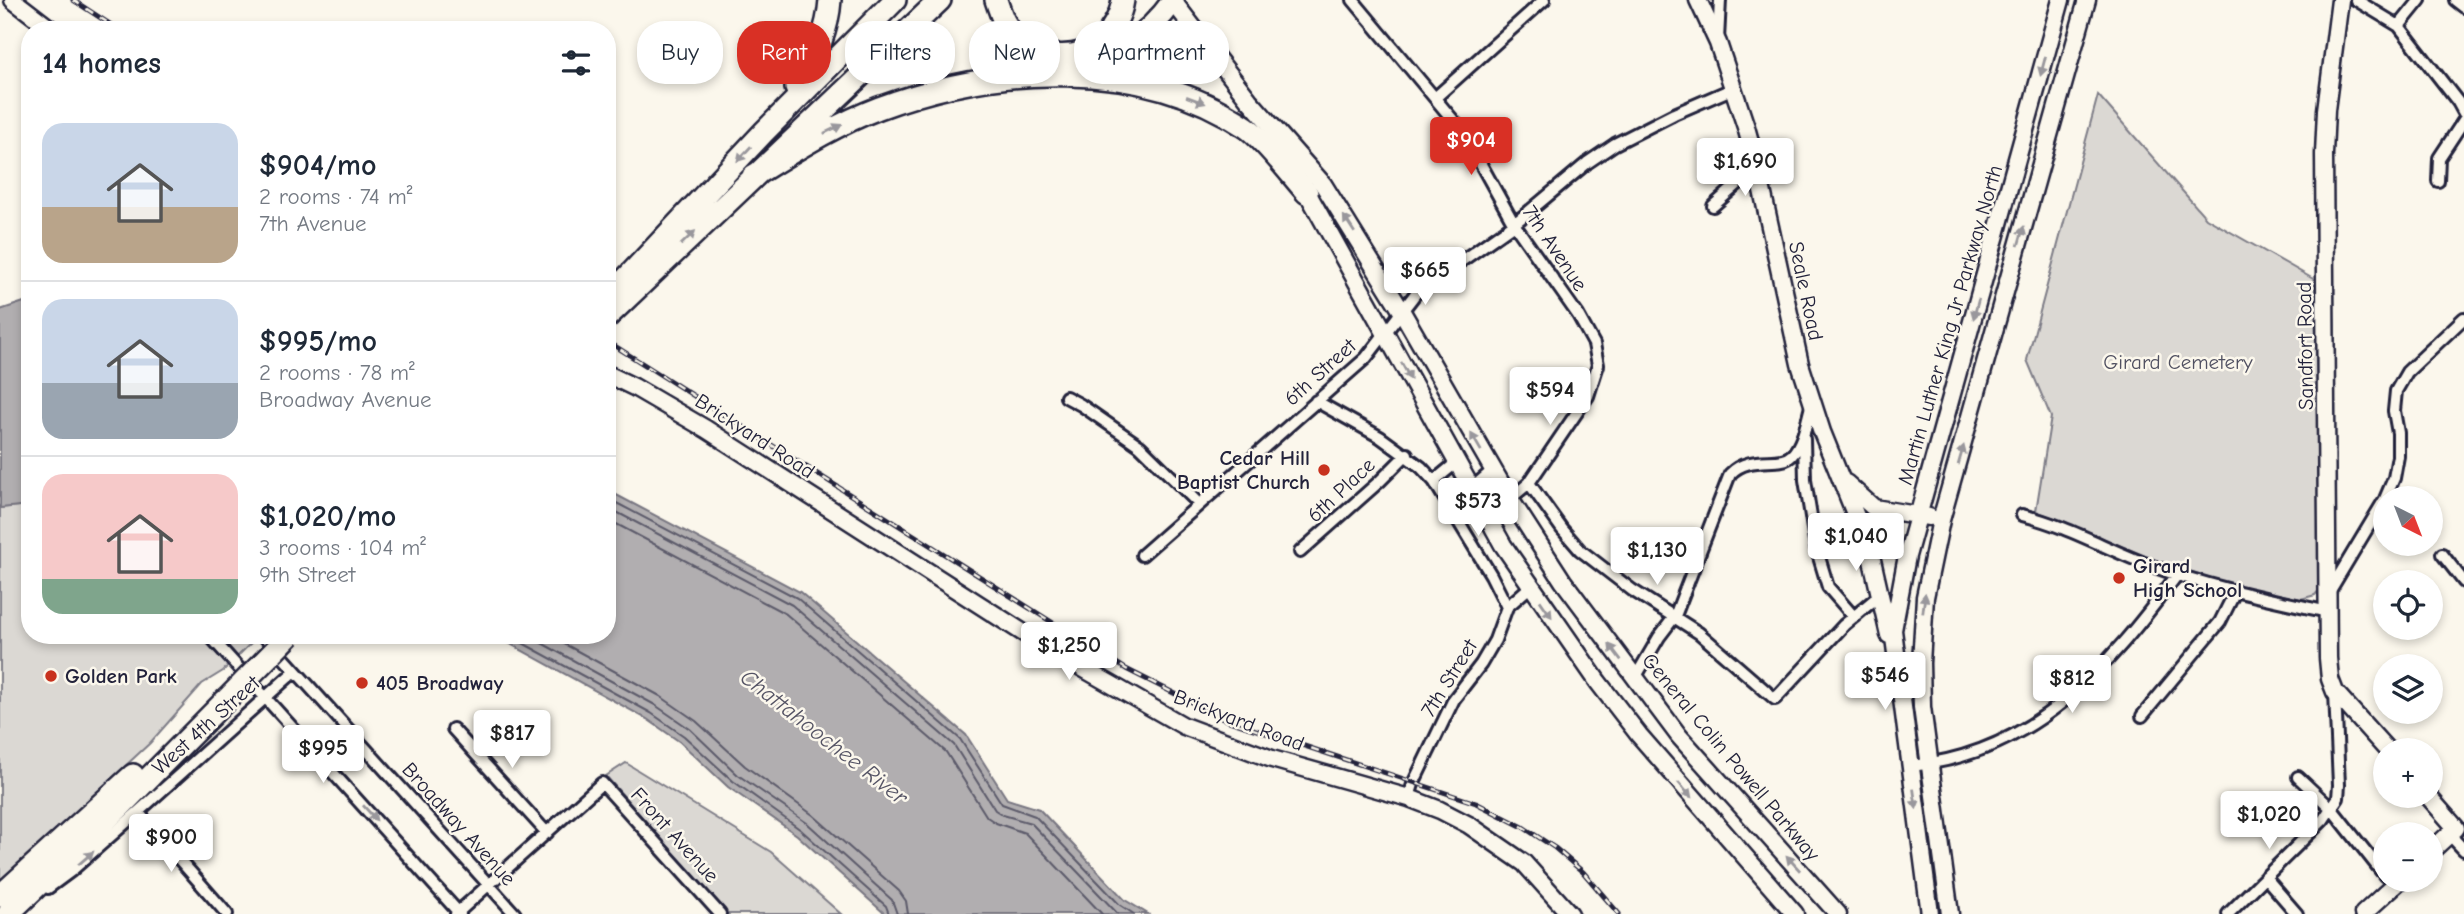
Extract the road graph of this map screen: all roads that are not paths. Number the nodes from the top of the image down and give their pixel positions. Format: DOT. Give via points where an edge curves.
graph roads {
  1 [pos="13,0"];
  2 [pos="830,0"];
  3 [pos="895,0"];
  4 [pos="940,0"];
  5 [pos="996,0"];
  6 [pos="1123,0"];
  7 [pos="1173,0"];
  8 [pos="1353,0"];
  9 [pos="1544,0"];
  10 [pos="1698,0"];
  11 [pos="1720,0"];
  12 [pos="2061,0"];
  13 [pos="2087,0"];
  14 [pos="2340,0"];
  15 [pos="2356,0"];
  16 [pos="2420,0"];
  17 [pos="2455,0"];
  18 [pos="2464,7"];
  19 [pos="40,21"];
  20 [pos="1116,21"];
  21 [pos="1137,21"];
  22 [pos="2399,26"];
  23 [pos="1718,43"];
  24 [pos="1074,53"];
  25 [pos="1060,72"];
  26 [pos="1060,75"];
  27 [pos="969,84"];
  28 [pos="1734,88"];
  29 [pos="1436,97"];
  30 [pos="2461,99"];
  31 [pos="1249,100"];
  32 [pos="2464,113"];
  33 [pos="2464,120"];
  34 [pos="764,132"];
  35 [pos="1757,167"];
  36 [pos="753,176"];
  37 [pos="2438,181"];
  38 [pos="1307,193"];
  39 [pos="1713,206"];
  40 [pos="1514,224"];
  41 [pos="634,280"];
  42 [pos="616,291"];
  43 [pos="616,305"];
  44 [pos="1401,310"];
  45 [pos="2464,318"];
  46 [pos="1386,335"];
  47 [pos="616,378"];
  48 [pos="1066,397"];
  49 [pos="1316,401"];
  50 [pos="1812,403"];
  51 [pos="1804,429"];
  52 [pos="1407,454"];
  53 [pos="1457,462"];
  54 [pos="1493,470"];
  55 [pos="1837,470"];
  56 [pos="1434,481"];
  57 [pos="1529,483"];
  58 [pos="1471,489"];
  59 [pos="1510,499"];
  60 [pos="1199,504"];
  61 [pos="1919,515"];
  62 [pos="2022,515"];
  63 [pos="1941,520"];
  64 [pos="1300,552"];
  65 [pos="1142,555"];
  66 [pos="2443,555"];
  67 [pos="2176,575"];
  68 [pos="2464,582"];
  69 [pos="1531,586"];
  70 [pos="2235,592"];
  71 [pos="1881,594"];
  72 [pos="2328,594"];
  73 [pos="1507,607"];
  74 [pos="2329,612"];
  75 [pos="1675,617"];
  76 [pos="1854,617"];
  77 [pos="217,644"];
  78 [pos="264,644"];
  79 [pos="270,644"];
  80 [pos="280,644"];
  81 [pos="1897,668"];
  82 [pos="295,671"];
  83 [pos="1635,678"];
  84 [pos="2335,692"];
  85 [pos="222,694"];
  86 [pos="265,698"];
  87 [pos="2142,716"];
  88 [pos="453,729"];
  89 [pos="2376,738"];
  90 [pos="1931,764"];
  91 [pos="1910,766"];
  92 [pos="2298,777"];
  93 [pos="1409,798"];
  94 [pos="2439,808"];
  95 [pos="2332,809"];
  96 [pos="138,812"];
  97 [pos="2456,827"];
  98 [pos="547,833"];
  99 [pos="2443,839"];
  100 [pos="2464,850"];
  101 [pos="2373,858"];
  102 [pos="2265,877"];
  103 [pos="489,885"];
  104 [pos="2382,892"];
  105 [pos="1947,895"];
  106 [pos="0,896"];
  107 [pos="1929,909"];
  108 [pos="458,913"];
  109 [pos="10,914"];
  110 [pos="227,914"];
  111 [pos="515,914"];
  112 [pos="720,914"];
  113 [pos="1570,914"];
  114 [pos="1795,914"];
  115 [pos="1838,914"];
  116 [pos="1950,914"];
  117 [pos="2228,914"];
  118 [pos="2297,914"];
  119 [pos="2363,914"];
  1 -- 19 [label="main road"];
  2 -- 34 [label="highway" via="828,20 808,71"];
  3 -- 34 [label="highway"];
  4 -- 36 [label="highway"];
  5 -- 24 [label="highway" via="1003,22 1017,40 1036,52"];
  6 -- 20 [label="highway"];
  7 -- 21 [label="highway"];
  7 -- 25 [label="highway" via="1161,18 1113,54 1090,66"];
  7 -- 31 [label="main road, General Colin Powell Parkway"];
  8 -- 29 [label="street, 7th Avenue"];
  9 -- 29 [label="street"];
  10 -- 23 [label="main road, Seale Road"];
  11 -- 23 [label="street"];
  12 -- 61 [label="main road, Martin Luther King Jr Parkway North, one-way"];
  63 -- 13 [label="main road, Martin Luther King Jr Parkway North, one-way"];
  14 -- 72 [label="main road, Sandfort Road" via="2324,154"];
  15 -- 22 [label="street"];
  16 -- 22 [label="street"];
  17 -- 18 [label="street"];
  22 -- 30 [label="street"];
  23 -- 28 [label="main road, Seale Road"];
  26 -- 38 [label="highway, one-way" via="1151,85 1203,102 1249,129"];
  36 -- 27 [label="highway, one-way" via="827,131 878,108"];
  28 -- 35 [label="main road, Seale Road"];
  28 -- 40 [label="street, 6th Street" via="1615,144"];
  29 -- 40 [label="street, 7th Avenue" via="1463,132"];
  30 -- 32 [label="street"];
  31 -- 38 [label="main road, General Colin Powell Parkway"];
  44 -- 31 [label="main road, General Colin Powell Parkway, one-way" via="1323,184"];
  33 -- 37 [label="street" via="2439,158"];
  34 -- 41 [label="highway, one-way"];
  35 -- 39 [label="street"];
  35 -- 50 [label="main road, Seale Road"];
  41 -- 36 [label="highway, one-way"];
  38 -- 46 [label="main road, General Colin Powell Parkway"];
  40 -- 44 [label="street, 6th Street" via="1416,293"];
  40 -- 57 [label="street, 7th Avenue" via="1578,315 1596,353 1596,376 1588,396"];
  41 -- 42 [label="highway"];
  41 -- 43 [label="highway"];
  44 -- 46 [label="street, 6th Street"];
  54 -- 44 [label="main road, General Colin Powell Parkway, one-way"];
  45 -- 72 [label="street" via="2407,372 2396,391 2394,478"];
  46 -- 49 [label="street, 6th Street"];
  46 -- 53 [label="main road, General Colin Powell Parkway, one-way"];
  47 -- 93 [label="main road, Brickyard Road" via="706,429 987,611 1161,714 1241,748"];
  48 -- 60 [label="street" via="1140,446"];
  49 -- 52 [label="street"];
  49 -- 60 [label="street, 6th Street"];
  50 -- 51 [label="street"];
  50 -- 55 [label="main road, Seale Road"];
  51 -- 75 [label="street" via="1798,447 1786,460 1755,461 1730,474"];
  51 -- 76 [label="street" via="1805,480 1816,547 1828,587"];
  52 -- 56 [label="street"];
  52 -- 64 [label="street, 6th Place"];
  53 -- 56 [label="street"];
  53 -- 58 [label="main road, General Colin Powell Parkway"];
  54 -- 58 [label="street"];
  54 -- 59 [label="main road, General Colin Powell Parkway"];
  55 -- 61 [label="main road, Seale Road" via="1849,488 1874,508"];
  55 -- 71 [label="main road, Seale Road" via="1870,551"];
  56 -- 73 [label="street"];
  57 -- 59 [label="street"];
  57 -- 75 [label="street" via="1580,550"];
  58 -- 69 [label="main road, General Colin Powell Parkway"];
  83 -- 59 [label="main road, General Colin Powell Parkway, one-way"];
  60 -- 65 [label="street, 6th Street"];
  61 -- 63 [label="main road, Seale Road"];
  61 -- 81 [label="main road, Martin Luther King Jr Parkway North" via="1894,629"];
  62 -- 67 [label="street" via="2060,525"];
  90 -- 63 [label="main road, Martin Luther King Jr Parkway North, one-way" via="1922,707 1921,641 1928,575"];
  66 -- 68 [label="street"];
  67 -- 70 [label="street"];
  67 -- 90 [label="street" via="2140,624 2053,711 1995,744"];
  69 -- 73 [label="street, 7th Street"];
  69 -- 114 [label="main road, General Colin Powell Parkway, one-way" via="1639,735"];
  70 -- 74 [label="street"];
  70 -- 87 [label="street" via="2220,622"];
  71 -- 76 [label="street"];
  71 -- 81 [label="main road, Seale Road"];
  72 -- 74 [label="main road, Sandfort Road"];
  73 -- 93 [label="street, 7th Street" via="1495,640 1445,714"];
  74 -- 84 [label="main road, Sandfort Road" via="2328,658"];
  75 -- 76 [label="street" via="1775,699"];
  75 -- 83 [label="street"];
  77 -- 86 [label="street"];
  78 -- 85 [label="highway"];
  79 -- 82 [label="street, Broadway Avenue"];
  80 -- 85 [label="highway, bridge"];
  81 -- 91 [label="main road, Martin Luther King Jr Parkway North"];
  82 -- 86 [label="street, West 4th Street"];
  82 -- 103 [label="street, Broadway Avenue"];
  115 -- 83 [label="main road, General Colin Powell Parkway, one-way" via="1694,753"];
  84 -- 89 [label="main road"];
  84 -- 95 [label="street" via="2339,785"];
  85 -- 106 [label="highway"];
  85 -- 109 [label="highway" via="120,807"];
  86 -- 96 [label="street, West 4th Street"];
  86 -- 108 [label="street, one-way"];
  88 -- 98 [label="street"];
  90 -- 91 [label="street"];
  90 -- 105 [label="main road, Martin Luther King Jr Parkway North"];
  91 -- 107 [label="main road, Martin Luther King Jr Parkway North, one-way"];
  92 -- 95 [label="street"];
  93 -- 113 [label="main road, Brickyard Road" via="1497,843 1524,863"];
  94 -- 97 [label="main road"];
  95 -- 101 [label="street"];
  95 -- 102 [label="street"];
  109 -- 96 [label="street, West 4th Street, one-way" via="71,871"];
  96 -- 110 [label="street"];
  97 -- 99 [label="main road"];
  97 -- 100 [label="street"];
  98 -- 103 [label="street"];
  98 -- 112 [label="street, Front Avenue" via="602,783"];
  102 -- 117 [label="street"];
  102 -- 118 [label="street"];
  103 -- 108 [label="street"];
  103 -- 111 [label="street, Broadway Avenue"];
  104 -- 119 [label="main road"];
  105 -- 107 [label="main road"];
  105 -- 116 [label="main road, Martin Luther King Jr Parkway North"];
}
